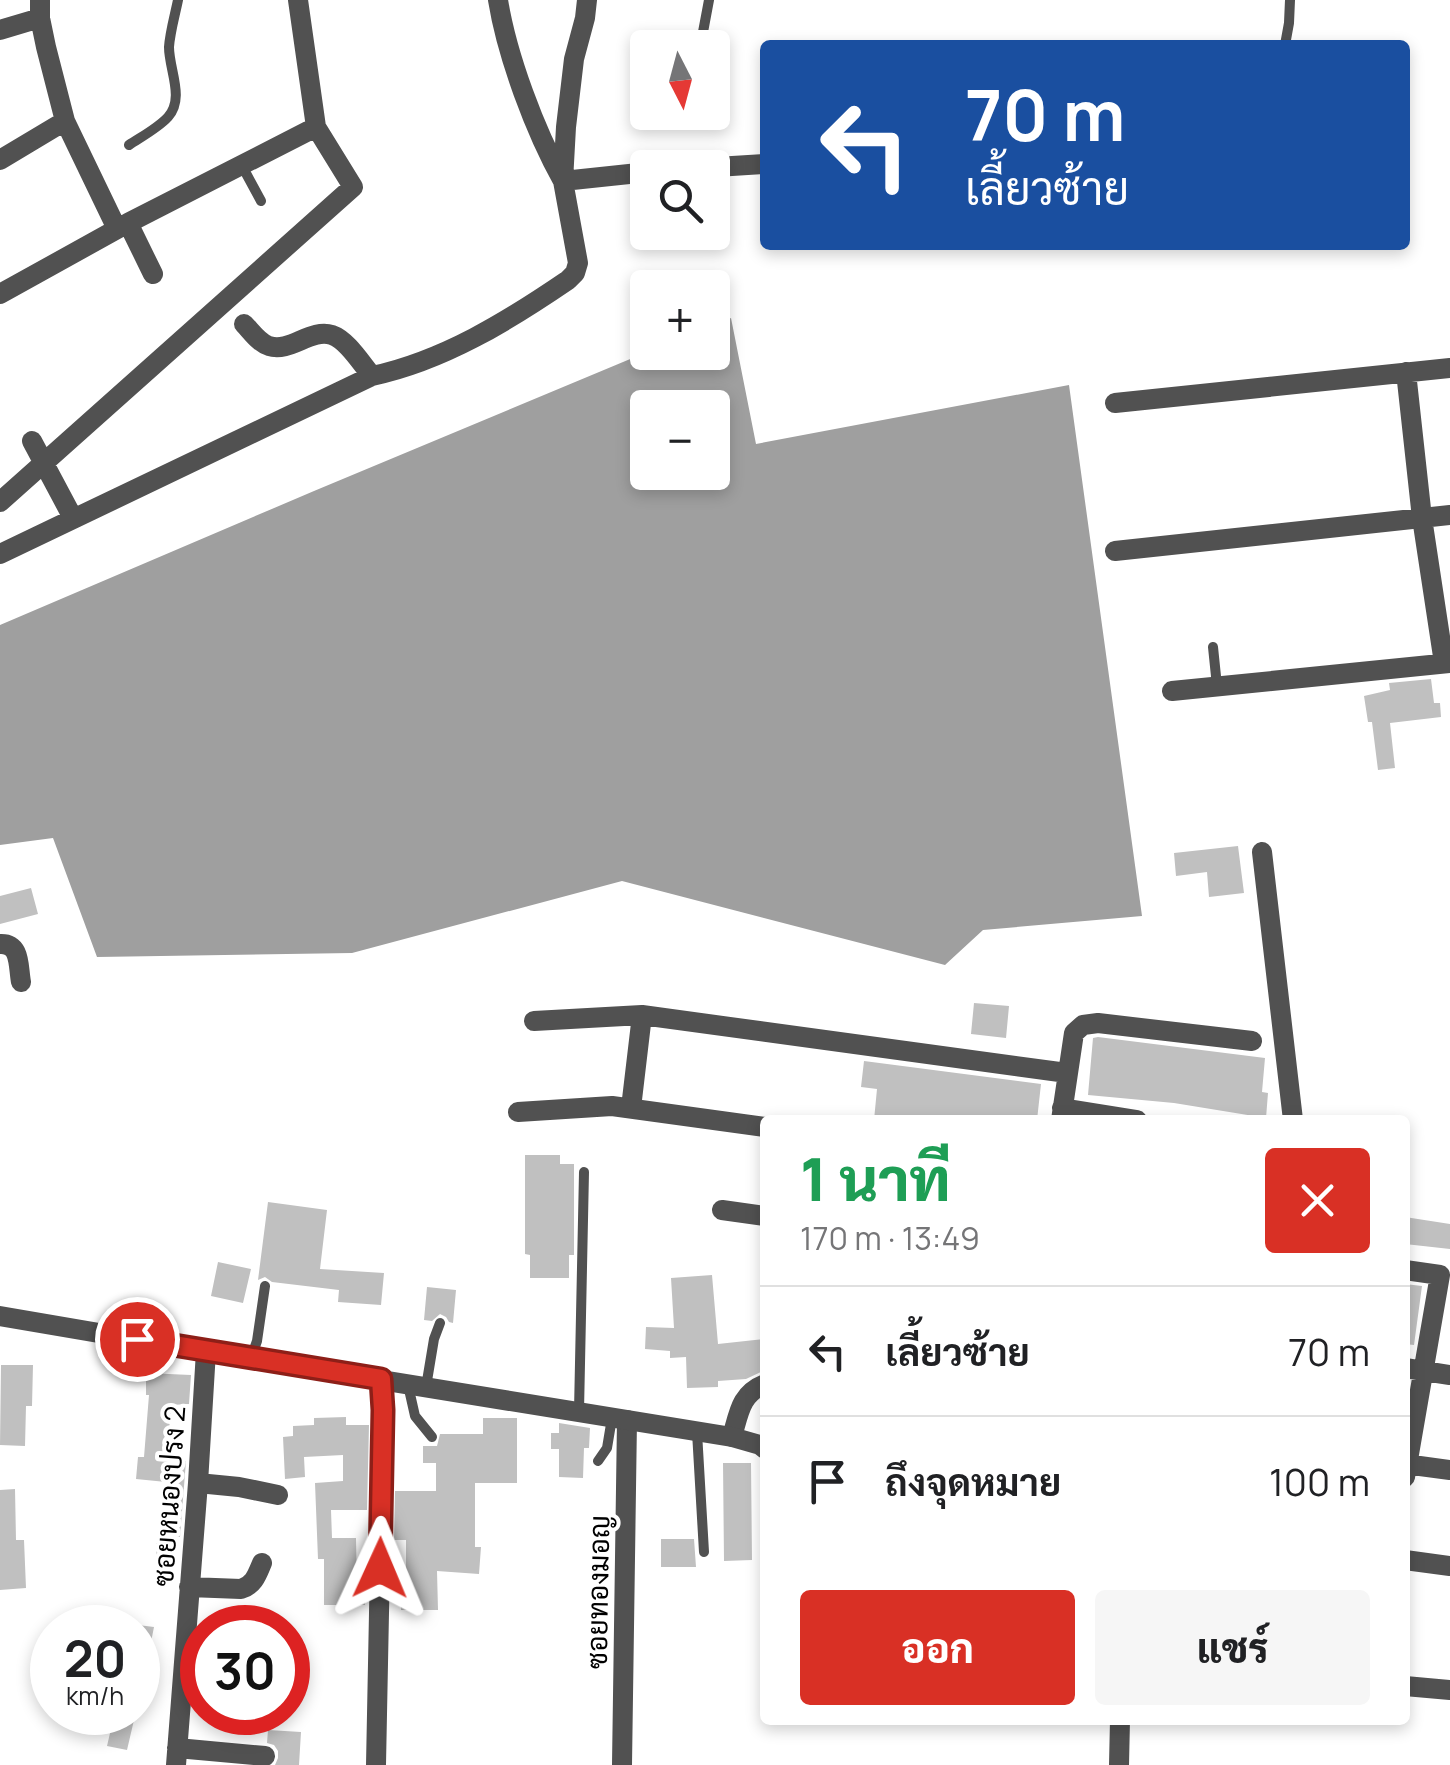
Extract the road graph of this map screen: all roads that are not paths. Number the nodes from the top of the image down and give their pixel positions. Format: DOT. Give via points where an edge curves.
graph roads {
  1 [pos="178,0"];
  2 [pos="298,0"];
  3 [pos="498,0"];
  4 [pos="587,0"];
  5 [pos="709,0"];
  6 [pos="1290,0"];
  7 [pos="40,9"];
  8 [pos="0,30"];
  9 [pos="703,30"];
  10 [pos="1288,40"];
  11 [pos="65,121"];
  12 [pos="316,127"];
  13 [pos="129,145"];
  14 [pos="0,160"];
  15 [pos="242,164"];
  16 [pos="760,164"];
  17 [pos="730,166"];
  18 [pos="630,174"];
  19 [pos="563,180"];
  20 [pos="261,201"];
  21 [pos="122,226"];
  22 [pos="153,274"];
  23 [pos="0,294"];
  24 [pos="244,324"];
  25 [pos="1450,368"];
  26 [pos="1406,372"];
  27 [pos="372,376"];
  28 [pos="1116,403"];
  29 [pos="32,441"];
  30 [pos="44,463"];
  31 [pos="0,502"];
  32 [pos="1450,515"];
  33 [pos="73,518"];
  34 [pos="1422,518"];
  35 [pos="1115,551"];
  36 [pos="0,554"];
  37 [pos="1213,647"];
  38 [pos="1447,663"];
  39 [pos="1217,686"];
  40 [pos="1172,690"];
  41 [pos="1262,852"];
  42 [pos="0,944"];
  43 [pos="21,982"];
  44 [pos="642,1015"];
  45 [pos="534,1021"];
  46 [pos="1252,1041"];
  47 [pos="1067,1074"];
  48 [pos="632,1108"];
  49 [pos="518,1112"];
  50 [pos="1062,1114"];
  51 [pos="1291,1115"];
  52 [pos="760,1126"];
  53 [pos="584,1172"];
  54 [pos="722,1210"];
  55 [pos="760,1215"];
  56 [pos="1410,1271"];
  57 [pos="1445,1275"];
  58 [pos="266,1286"];
  59 [pos="0,1316"];
  60 [pos="440,1324"];
  61 [pos="254,1350"];
  62 [pos="206,1351"];
  63 [pos="1414,1370"];
  64 [pos="1450,1375"];
  65 [pos="381,1379"];
  66 [pos="417,1385"];
  67 [pos="760,1386"];
  68 [pos="580,1411"];
  69 [pos="620,1418"];
  70 [pos="1410,1419"];
  71 [pos="697,1431"];
  72 [pos="732,1436"];
  73 [pos="432,1438"];
  74 [pos="760,1445"];
  75 [pos="598,1461"];
  76 [pos="1410,1468"];
  77 [pos="1450,1470"];
  78 [pos="198,1482"];
  79 [pos="278,1495"];
  80 [pos="704,1552"];
  81 [pos="1410,1561"];
  82 [pos="262,1563"];
  83 [pos="1450,1566"];
  84 [pos="189,1586"];
  85 [pos="1410,1686"];
  86 [pos="1450,1690"];
  87 [pos="1120,1725"];
  88 [pos="176,1756"];
  89 [pos="265,1756"];
  90 [pos="376,1765"];
  91 [pos="622,1765"];
  92 [pos="1118,1765"];
  1 -- 13 [label="lane" via="169,46 174,103 169,116"];
  2 -- 12 [label="street"];
  3 -- 19 [label="street" via="531,110"];
  4 -- 19 [label="street" via="574,59"];
  5 -- 9 [label="lane"];
  6 -- 10 [label="lane"];
  7 -- 8 [label="street"];
  7 -- 11 [label="street"];
  11 -- 14 [label="street"];
  11 -- 21 [label="street"];
  12 -- 15 [label="street"];
  12 -- 30 [label="street" via="353,187"];
  15 -- 20 [label="lane"];
  15 -- 21 [label="street"];
  16 -- 17 [label="street"];
  18 -- 19 [label="street"];
  19 -- 27 [label="street" via="577,249 575,273 480,336"];
  21 -- 22 [label="street"];
  21 -- 23 [label="street"];
  24 -- 27 [label="street" via="270,346 332,335"];
  25 -- 26 [label="street"];
  26 -- 28 [label="street"];
  26 -- 34 [label="street"];
  27 -- 33 [label="street"];
  29 -- 30 [label="street"];
  30 -- 31 [label="street"];
  30 -- 33 [label="street"];
  32 -- 34 [label="street"];
  33 -- 36 [label="street"];
  34 -- 35 [label="street"];
  34 -- 38 [label="street"];
  37 -- 39 [label="lane"];
  38 -- 39 [label="street"];
  39 -- 40 [label="street"];
  41 -- 51 [label="street"];
  42 -- 43 [label="street" via="16,949"];
  44 -- 45 [label="street"];
  44 -- 47 [label="street"];
  44 -- 48 [label="street"];
  46 -- 47 [label="street" via="1083,1025 1074,1033"];
  47 -- 50 [label="street"];
  48 -- 49 [label="street"];
  48 -- 52 [label="street"];
  53 -- 68 [label="lane"];
  54 -- 55 [label="street"];
  56 -- 57 [label="street"];
  57 -- 63 [label="street"];
  58 -- 61 [label="lane"];
  59 -- 62 [label="street"];
  60 -- 66 [label="lane"];
  61 -- 62 [label="street"];
  61 -- 65 [label="street"];
  62 -- 78 [label="street, ซอยหนองปรง 2"];
  63 -- 64 [label="street"];
  63 -- 70 [label="street"];
  65 -- 66 [label="street"];
  65 -- 90 [label="street"];
  66 -- 68 [label="street"];
  66 -- 73 [label="lane" via="415,1416"];
  67 -- 72 [label="street" via="749,1392"];
  68 -- 69 [label="street"];
  69 -- 71 [label="street"];
  69 -- 75 [label="lane"];
  69 -- 91 [label="street, ซอยทองมอญ"];
  71 -- 72 [label="street"];
  71 -- 80 [label="lane"];
  72 -- 74 [label="street"];
  76 -- 77 [label="street"];
  78 -- 79 [label="street"];
  78 -- 84 [label="street, ซอยหนองปรง 2"];
  81 -- 83 [label="street"];
  82 -- 84 [label="street" via="248,1587"];
  84 -- 88 [label="street, ซอยหนองปรง 2"];
  85 -- 86 [label="street"];
  87 -- 92 [label="street"];
  88 -- 89 [label="street"];
}
